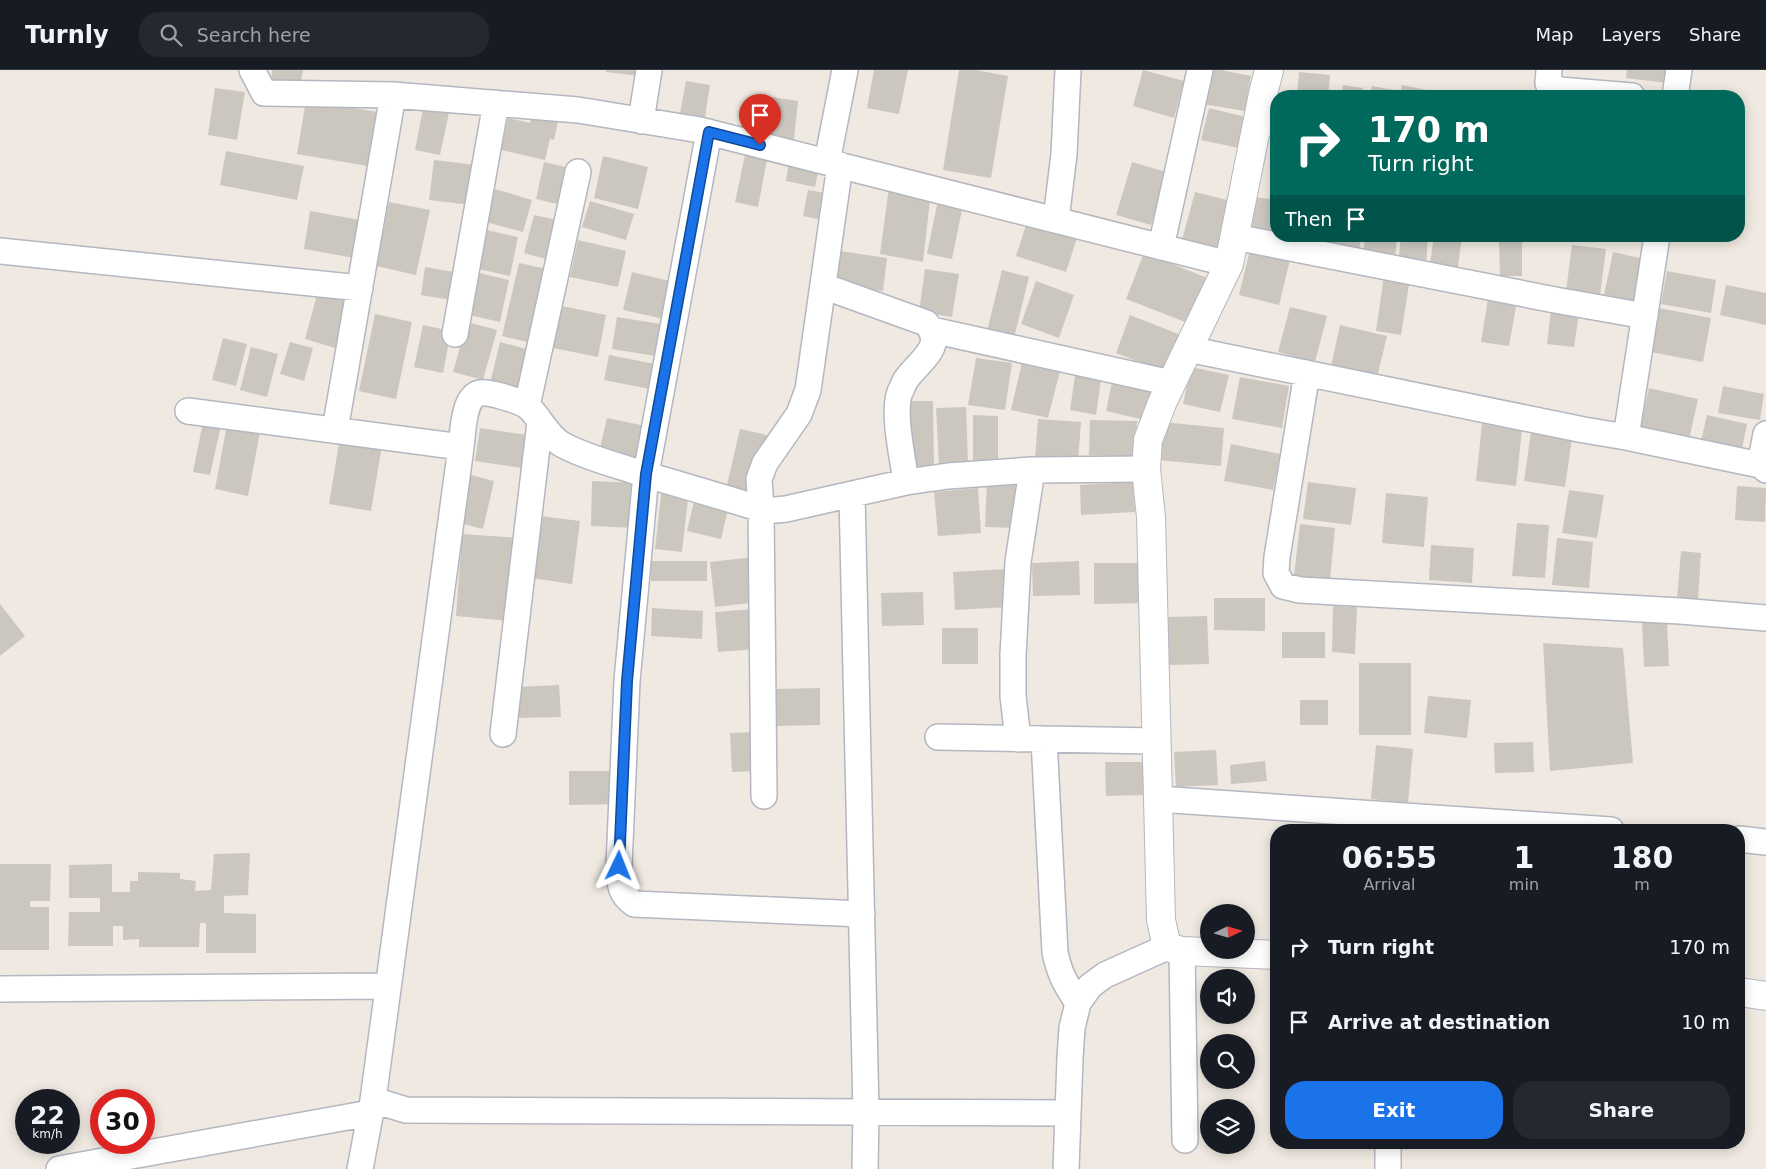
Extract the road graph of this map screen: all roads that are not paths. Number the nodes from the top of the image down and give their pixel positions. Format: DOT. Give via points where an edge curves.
graph roads {
  1 [pos="252,70"];
  2 [pos="648,70"];
  3 [pos="845,70"];
  4 [pos="1068,70"];
  5 [pos="1200,70"];
  6 [pos="1270,70"];
  7 [pos="1548,70"];
  8 [pos="1679,70"];
  9 [pos="1559,90"];
  10 [pos="1676,90"];
  11 [pos="393,95"];
  12 [pos="496,103"];
  13 [pos="640,121"];
  14 [pos="1267,122"];
  15 [pos="709,132"];
  16 [pos="834,163"];
  17 [pos="578,172"];
  18 [pos="1056,220"];
  19 [pos="1235,237"];
  20 [pos="1656,242"];
  21 [pos="1161,247"];
  22 [pos="0,251"];
  23 [pos="1229,264"];
  24 [pos="823,286"];
  25 [pos="360,288"];
  26 [pos="1645,316"];
  27 [pos="932,330"];
  28 [pos="455,334"];
  29 [pos="1188,349"];
  30 [pos="1307,373"];
  31 [pos="1171,383"];
  32 [pos="188,411"];
  33 [pos="533,414"];
  34 [pos="335,430"];
  35 [pos="1766,434"];
  36 [pos="1626,437"];
  37 [pos="461,447"];
  38 [pos="1763,467"];
  39 [pos="1146,469"];
  40 [pos="1032,470"];
  41 [pos="646,474"];
  42 [pos="906,482"];
  43 [pos="852,495"];
  44 [pos="761,508"];
  45 [pos="1766,618"];
  46 [pos="503,734"];
  47 [pos="938,737"];
  48 [pos="1018,739"];
  49 [pos="1044,739"];
  50 [pos="1155,741"];
  51 [pos="764,796"];
  52 [pos="1158,799"];
  53 [pos="1399,823"];
  54 [pos="1429,824"];
  55 [pos="1745,840"];
  56 [pos="1766,842"];
  57 [pos="862,914"];
  58 [pos="1175,949"];
  59 [pos="1270,955"];
  60 [pos="388,986"];
  61 [pos="0,989"];
  62 [pos="1745,993"];
  63 [pos="1766,996"];
  64 [pos="1078,1003"];
  65 [pos="372,1106"];
  66 [pos="866,1112"];
  67 [pos="1068,1113"];
  68 [pos="1185,1140"];
  69 [pos="1388,1149"];
  70 [pos="114,1164"];
  71 [pos="60,1169"];
  72 [pos="360,1169"];
  73 [pos="865,1169"];
  74 [pos="1066,1169"];
  75 [pos="1388,1169"];
  1 -- 11 [label="street" via="264,93"];
  2 -- 13 [label="street"];
  3 -- 16 [label="street"];
  4 -- 18 [label="street" via="1064,154"];
  5 -- 21 [label="street"];
  6 -- 14 [label="street"];
  7 -- 9 [label="street" via="1548,83"];
  8 -- 10 [label="street"];
  11 -- 12 [label="street"];
  11 -- 25 [label="street"];
  12 -- 13 [label="street" via="578,110"];
  12 -- 28 [label="street"];
  13 -- 15 [label="street"];
  14 -- 19 [label="street"];
  15 -- 16 [label="street"];
  15 -- 41 [label="street"];
  16 -- 18 [label="street"];
  16 -- 24 [label="street"];
  17 -- 33 [label="street"];
  18 -- 21 [label="street"];
  19 -- 23 [label="street"];
  19 -- 26 [label="street"];
  20 -- 26 [label="street"];
  21 -- 23 [label="street"];
  22 -- 25 [label="street"];
  23 -- 29 [label="street"];
  24 -- 27 [label="street" via="926,323"];
  24 -- 44 [label="street" via="808,390 799,414 765,463 759,479"];
  25 -- 34 [label="street"];
  26 -- 36 [label="street"];
  27 -- 31 [label="street"];
  27 -- 42 [label="street" via="934,340 929,353 905,381 899,396 898,420"];
  29 -- 30 [label="street"];
  29 -- 31 [label="street"];
  30 -- 36 [label="street"];
  30 -- 45 [label="street" via="1277,556 1276,573 1283,586 1300,590"];
  31 -- 39 [label="street" via="1148,440"];
  32 -- 34 [label="street"];
  33 -- 37 [label="street" via="492,393 473,396 467,403"];
  33 -- 41 [label="street" via="561,444"];
  33 -- 46 [label="street"];
  34 -- 37 [label="street"];
  35 -- 38 [label="street"];
  36 -- 38 [label="street"];
  37 -- 60 [label="street"];
  39 -- 40 [label="street"];
  39 -- 50 [label="street" via="1151,517"];
  40 -- 42 [label="street"];
  40 -- 48 [label="street" via="1018,562 1013,655"];
  41 -- 44 [label="street"];
  41 -- 57 [label="street" via="627,681 619,866 621,888 634,904"];
  42 -- 43 [label="street"];
  43 -- 44 [label="street" via="786,509"];
  43 -- 57 [label="street"];
  44 -- 51 [label="street"];
  47 -- 48 [label="street"];
  48 -- 49 [label="street"];
  49 -- 50 [label="street"];
  49 -- 64 [label="street" via="1055,952 1058,969"];
  50 -- 52 [label="street"];
  52 -- 53 [label="street"];
  52 -- 58 [label="street" via="1161,920"];
  53 -- 54 [label="street"];
  55 -- 56 [label="street"];
  57 -- 66 [label="street"];
  58 -- 59 [label="street"];
  58 -- 64 [label="street" via="1105,975 1090,986"];
  58 -- 68 [label="street"];
  60 -- 61 [label="street"];
  60 -- 65 [label="street"];
  62 -- 63 [label="street"];
  64 -- 67 [label="street" via="1072,1035"];
  65 -- 66 [label="street" via="406,1110"];
  65 -- 70 [label="street"];
  65 -- 72 [label="street"];
  66 -- 67 [label="street"];
  66 -- 73 [label="street"];
  67 -- 74 [label="street"];
  69 -- 75 [label="street"];
  70 -- 71 [label="street"];
}
